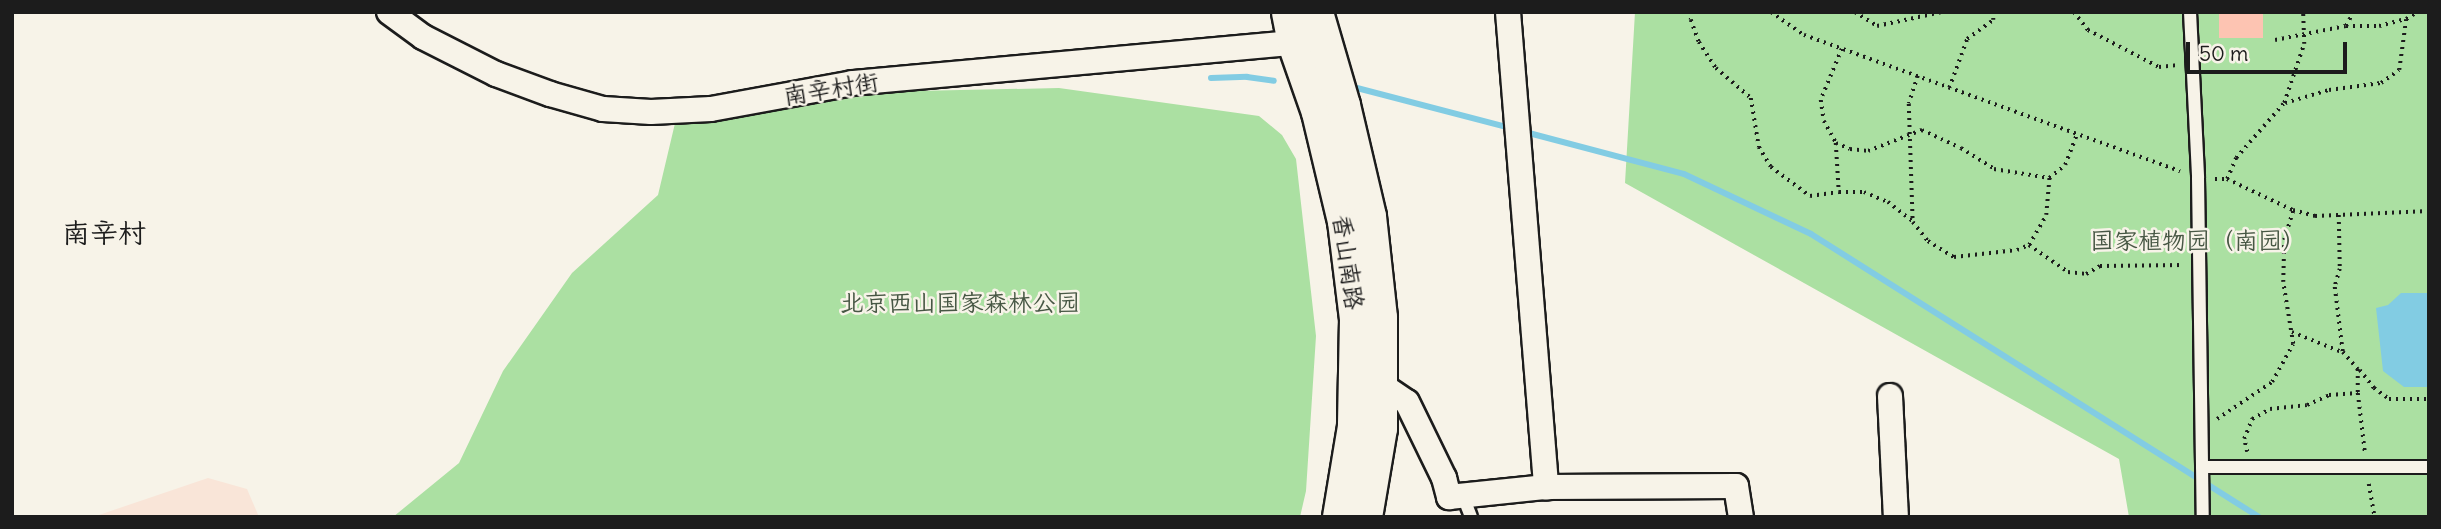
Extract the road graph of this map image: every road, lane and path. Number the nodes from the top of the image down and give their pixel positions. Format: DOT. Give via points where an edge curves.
graph roads {
  1 [pos="389,12"];
  2 [pos="1316,12"];
  3 [pos="1508,12"];
  4 [pos="1692,12"];
  5 [pos="1771,12"];
  6 [pos="1855,12"];
  7 [pos="1942,12"];
  8 [pos="1993,12"];
  9 [pos="2074,12"];
  10 [pos="2190,12"];
  11 [pos="2304,12"];
  12 [pos="2353,12"];
  13 [pos="2417,12"];
  14 [pos="2406,19"];
  15 [pos="2346,26"];
  16 [pos="1291,28"];
  17 [pos="2304,33"];
  18 [pos="2275,40"];
  19 [pos="1842,49"];
  20 [pos="2193,64"];
  21 [pos="1918,76"];
  22 [pos="1949,88"];
  23 [pos="2284,103"];
  24 [pos="2077,134"];
  25 [pos="1910,135"];
  26 [pos="1836,143"];
  27 [pos="2049,178"];
  28 [pos="2198,178"];
  29 [pos="2227,179"];
  30 [pos="1839,192"];
  31 [pos="2293,210"];
  32 [pos="2429,211"];
  33 [pos="2339,215"];
  34 [pos="1913,222"];
  35 [pos="2029,245"];
  36 [pos="2199,265"];
  37 [pos="2292,332"];
  38 [pos="2343,352"];
  39 [pos="2358,369"];
  40 [pos="1380,384"];
  41 [pos="2358,393"];
  42 [pos="1890,396"];
  43 [pos="2429,399"];
  44 [pos="2202,429"];
  45 [pos="2202,467"];
  46 [pos="2251,467"];
  47 [pos="2366,467"];
  48 [pos="2429,467"];
  49 [pos="1546,487"];
  50 [pos="1467,506"];
  51 [pos="1339,517"];
  52 [pos="1365,517"];
  53 [pos="1741,517"];
  54 [pos="1896,517"];
  55 [pos="2203,517"];
  56 [pos="2375,517"];
  1 -- 16 [label="street, 南辛村街" via="423,37 496,74 603,109 651,112 711,109 852,83"];
  2 -- 40 [label="street, 香山南路" via="1369,216 1380,317"];
  3 -- 49 [label="street"];
  4 -- 30 [label="path" via="1699,42 1716,68 1751,98 1759,147 1771,167 1810,196"];
  5 -- 19 [label="path" via="1804,35"];
  6 -- 7 [label="path" via="1877,26"];
  8 -- 22 [label="path" via="1993,20 1967,39"];
  9 -- 20 [label="path" via="2088,30 2159,67"];
  10 -- 20 [label="lane"];
  11 -- 17 [label="path"];
  12 -- 15 [label="path"];
  13 -- 14 [label="path"];
  14 -- 15 [label="path" via="2379,26"];
  14 -- 23 [label="path" via="2399,70 2381,83 2329,90"];
  15 -- 17 [label="path"];
  16 -- 51 [label="street, 香山南路" via="1318,112 1343,220 1356,319 1354,426"];
  17 -- 18 [label="path"];
  17 -- 23 [label="path" via="2298,70"];
  19 -- 21 [label="path"];
  19 -- 26 [label="path" via="1821,100 1824,121"];
  20 -- 28 [label="lane"];
  21 -- 22 [label="path"];
  21 -- 25 [label="path" via="1909,104"];
  22 -- 24 [label="path"];
  23 -- 29 [label="path" via="2236,158"];
  24 -- 27 [label="path" via="2065,165"];
  24 -- 28 [label="path"];
  25 -- 26 [label="path" via="1868,151"];
  25 -- 27 [label="path" via="1922,130 1994,169"];
  25 -- 34 [label="path"];
  26 -- 30 [label="path"];
  27 -- 35 [label="path" via="2046,215"];
  28 -- 29 [label="path"];
  28 -- 36 [label="lane"];
  29 -- 31 [label="path"];
  30 -- 34 [label="path" via="1864,192 1888,202"];
  31 -- 33 [label="path" via="2315,216"];
  31 -- 37 [label="path" via="2284,240 2283,282"];
  32 -- 33 [label="path"];
  33 -- 38 [label="path" via="2340,269 2334,287"];
  34 -- 35 [label="path" via="1928,241 1954,257"];
  35 -- 36 [label="path" via="2068,272 2086,274 2100,266"];
  36 -- 44 [label="lane"];
  37 -- 38 [label="path"];
  37 -- 44 [label="path" via="2293,344 2272,382"];
  38 -- 39 [label="path"];
  39 -- 41 [label="path"];
  39 -- 43 [label="path" via="2389,399"];
  40 -- 50 [label="street" via="1408,402 1449,497"];
  40 -- 52 [label="street, 香山南路" via="1380,428"];
  41 -- 46 [label="path" via="2270,409 2252,419 2244,439"];
  41 -- 47 [label="path"];
  42 -- 54 [label="street"];
  44 -- 45 [label="lane"];
  45 -- 46 [label="lane"];
  45 -- 55 [label="lane"];
  46 -- 47 [label="lane"];
  47 -- 48 [label="lane"];
  47 -- 56 [label="path"];
  49 -- 50 [label="street"];
  49 -- 53 [label="street" via="1736,486"];
}
